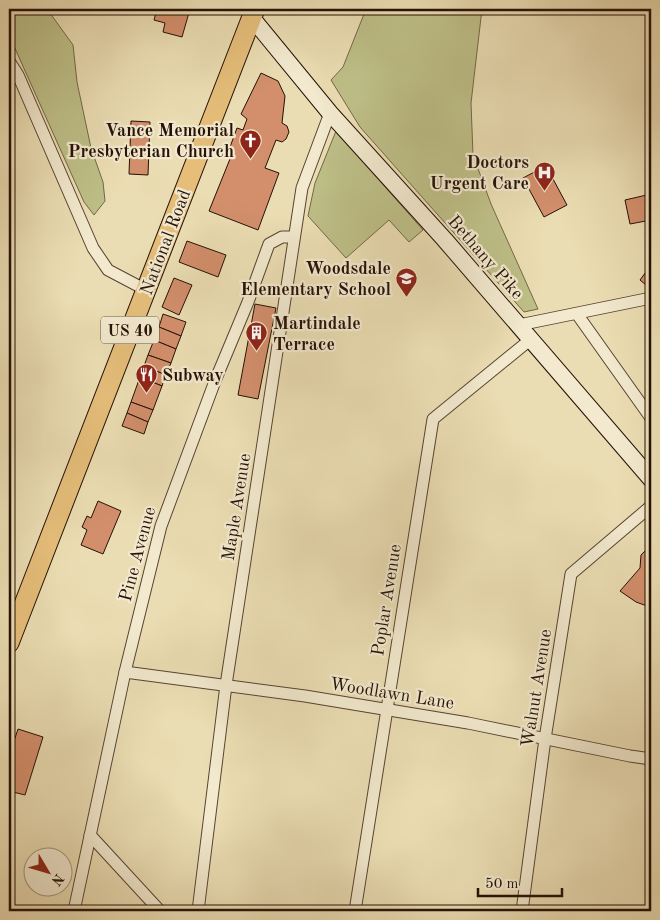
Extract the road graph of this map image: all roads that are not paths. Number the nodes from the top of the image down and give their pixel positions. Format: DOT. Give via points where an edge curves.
graph roads {
  1 [pos="251,12"];
  2 [pos="9,61"];
  3 [pos="330,113"];
  4 [pos="294,238"];
  5 [pos="146,290"];
  6 [pos="651,298"];
  7 [pos="577,314"];
  8 [pos="519,325"];
  9 [pos="531,339"];
  10 [pos="651,418"];
  11 [pos="651,479"];
  12 [pos="651,506"];
  13 [pos="9,643"];
  14 [pos="125,672"];
  15 [pos="226,684"];
  16 [pos="387,710"];
  17 [pos="545,739"];
  18 [pos="651,759"];
  19 [pos="90,835"];
  20 [pos="74,911"];
  21 [pos="160,911"];
  22 [pos="198,911"];
  23 [pos="356,911"];
  24 [pos="522,911"];
  1 -- 3 [label="main road, Bethany Pike"];
  1 -- 5 [label="main road, National Road / US 40"];
  2 -- 5 [label="street" via="93,248 108,270"];
  3 -- 4 [label="street, Maple Avenue" via="302,188"];
  3 -- 8 [label="main road, Bethany Pike"];
  4 -- 14 [label="street, Pine Avenue" via="282,237 269,244 215,381 161,526"];
  4 -- 15 [label="street, Maple Avenue"];
  5 -- 13 [label="main road, National Road / US 40"];
  6 -- 7 [label="street"];
  7 -- 8 [label="street"];
  7 -- 10 [label="street"];
  8 -- 9 [label="main road, Bethany Pike"];
  9 -- 11 [label="main road, Bethany Pike"];
  9 -- 16 [label="street, Poplar Avenue" via="432,419"];
  12 -- 17 [label="street, Walnut Avenue" via="571,574"];
  14 -- 15 [label="street, Woodlawn Lane"];
  14 -- 19 [label="street, Pine Avenue"];
  15 -- 16 [label="street, Woodlawn Lane"];
  15 -- 22 [label="street, Maple Avenue"];
  16 -- 17 [label="street, Woodlawn Lane" via="468,722"];
  16 -- 23 [label="street, Poplar Avenue"];
  17 -- 18 [label="street, Woodlawn Lane"];
  17 -- 24 [label="street, Walnut Avenue"];
  19 -- 20 [label="street, Pine Avenue"];
  19 -- 21 [label="street"];
}
